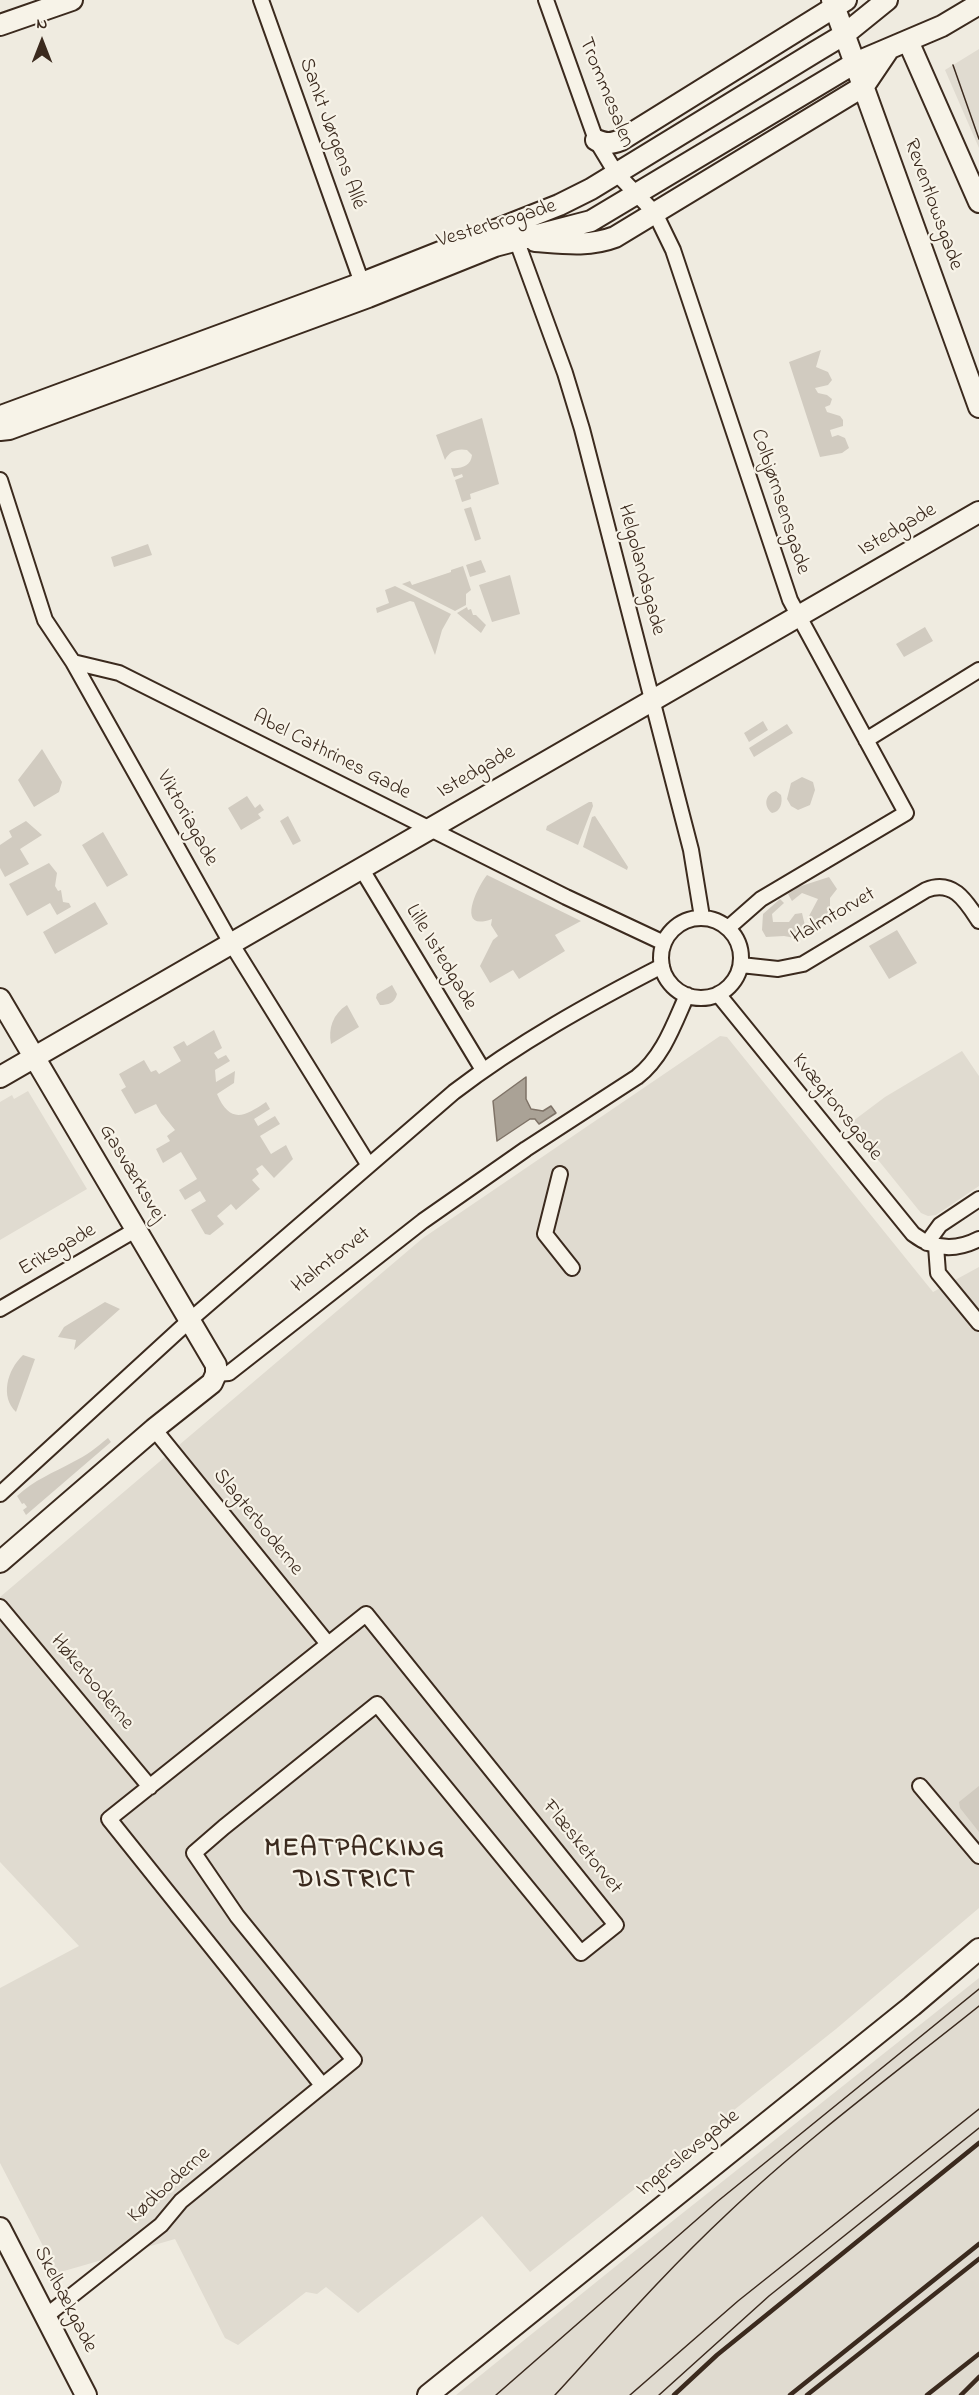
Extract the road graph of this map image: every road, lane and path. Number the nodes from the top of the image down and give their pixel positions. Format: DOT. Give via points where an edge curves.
graph roads {
  1 [pos="72,0"];
  2 [pos="261,0"];
  3 [pos="546,0"];
  4 [pos="887,0"];
  5 [pos="838,2"];
  6 [pos="979,4"];
  7 [pos="0,25"];
  8 [pos="844,34"];
  9 [pos="899,45"];
  10 [pos="855,63"];
  11 [pos="864,86"];
  12 [pos="596,140"];
  13 [pos="616,173"];
  14 [pos="637,196"];
  15 [pos="979,202"];
  16 [pos="655,213"];
  17 [pos="516,239"];
  18 [pos="362,283"];
  19 [pos="979,407"];
  20 [pos="0,419"];
  21 [pos="0,430"];
  22 [pos="0,480"];
  23 [pos="979,512"];
  24 [pos="797,617"];
  25 [pos="73,662"];
  26 [pos="979,670"];
  27 [pos="653,700"];
  28 [pos="867,740"];
  29 [pos="429,829"];
  30 [pos="361,868"];
  31 [pos="702,917"];
  32 [pos="979,921"];
  33 [pos="728,928"];
  34 [pos="231,943"];
  35 [pos="664,943"];
  36 [pos="741,965"];
  37 [pos="662,966"];
  38 [pos="718,994"];
  39 [pos="687,995"];
  40 [pos="0,999"];
  41 [pos="35,1058"];
  42 [pos="483,1070"];
  43 [pos="0,1077"];
  44 [pos="368,1164"];
  45 [pos="560,1174"];
  46 [pos="979,1199"];
  47 [pos="137,1229"];
  48 [pos="979,1239"];
  49 [pos="931,1244"];
  50 [pos="572,1268"];
  51 [pos="0,1309"];
  52 [pos="190,1320"];
  53 [pos="979,1323"];
  54 [pos="216,1374"];
  55 [pos="154,1429"];
  56 [pos="0,1494"];
  57 [pos="0,1562"];
  58 [pos="0,1607"];
  59 [pos="328,1644"];
  60 [pos="920,1786"];
  61 [pos="150,1787"];
  62 [pos="979,1856"];
  63 [pos="979,1949"];
  64 [pos="322,2085"];
  65 [pos="0,2228"];
  66 [pos="46,2316"];
  67 [pos="86,2395"];
  68 [pos="428,2395"];
  1 -- 7 [label="street"];
  2 -- 18 [label="street, Sankt Jørgens Allé"];
  3 -- 12 [label="street, Trommesalen"];
  4 -- 8 [label="street, Vesterbrogade"];
  5 -- 8 [label="street, Reventlowsgade"];
  5 -- 12 [label="street" via="621,140"];
  6 -- 9 [label="street, Vesterbrogade"];
  8 -- 10 [label="street, Reventlowsgade"];
  8 -- 13 [label="street, Vesterbrogade"];
  9 -- 10 [label="street, Vesterbrogade"];
  9 -- 11 [label="street"];
  9 -- 15 [label="street"];
  10 -- 11 [label="street, Reventlowsgade"];
  10 -- 14 [label="street, Vesterbrogade"];
  11 -- 16 [label="street"];
  11 -- 19 [label="street, Reventlowsgade"];
  12 -- 13 [label="street, Trommesalen"];
  13 -- 14 [label="street, Trommesalen"];
  13 -- 18 [label="street, Vesterbrogade" via="559,205"];
  14 -- 16 [label="street, Colbjørnsensgade"];
  14 -- 17 [label="street, Vesterbrogade" via="591,221"];
  16 -- 17 [label="street" via="602,242"];
  16 -- 24 [label="street, Colbjørnsensgade" via="673,250"];
  17 -- 21 [label="street, Vesterbrogade"];
  17 -- 27 [label="street, Helgolandsgade" via="574,402"];
  18 -- 20 [label="street, Vesterbrogade"];
  22 -- 25 [label="street, Viktoriagade" via="45,620"];
  23 -- 24 [label="street, Istedgade"];
  24 -- 27 [label="street, Istedgade"];
  24 -- 28 [label="street, Colbjørnsensgade"];
  25 -- 29 [label="street, Abel Cathrines Gade" via="119,673"];
  25 -- 34 [label="street, Viktoriagade"];
  26 -- 28 [label="street"];
  27 -- 29 [label="street, Istedgade"];
  27 -- 31 [label="street, Helgolandsgade" via="696,872"];
  28 -- 33 [label="street, Colbjørnsensgade" via="906,813 761,899"];
  29 -- 30 [label="street, Istedgade"];
  29 -- 35 [label="street, Abel Cathrines Gade"];
  30 -- 34 [label="street, Istedgade"];
  30 -- 42 [label="street, Lille Istedgade"];
  31 -- 33 [label="street"];
  31 -- 35 [label="street" via="679,924"];
  32 -- 36 [label="street, Halmtorvet" via="964,898 946,887 937,887 803,964 778,969"];
  33 -- 36 [label="street" via="740,945"];
  34 -- 41 [label="street, Istedgade"];
  34 -- 44 [label="street, Viktoriagade"];
  35 -- 37 [label="street"];
  36 -- 38 [label="street" via="735,981"];
  37 -- 39 [label="street" via="671,984"];
  37 -- 42 [label="street"];
  38 -- 39 [label="street" via="703,998"];
  38 -- 49 [label="street, Kvægtorvsgade" via="904,1225"];
  39 -- 54 [label="street, Halmtorvet" via="662,1047 644,1072 423,1221 229,1373"];
  40 -- 41 [label="street, Gasværksvej"];
  41 -- 43 [label="street, Istedgade"];
  41 -- 47 [label="street, Gasværksvej"];
  42 -- 44 [label="street"];
  44 -- 52 [label="street"];
  45 -- 50 [label="street" via="545,1234"];
  46 -- 49 [label="street" via="940,1225"];
  47 -- 51 [label="street, Eriksgade"];
  47 -- 52 [label="street, Gasværksvej"];
  48 -- 49 [label="street" via="955,1248"];
  49 -- 53 [label="street" via="938,1273"];
  52 -- 54 [label="street, Gasværksvej" via="216,1365"];
  52 -- 56 [label="street"];
  54 -- 55 [label="street, Halmtorvet" via="212,1383"];
  55 -- 57 [label="street, Halmtorvet"];
  55 -- 59 [label="street, Slagterboderne"];
  58 -- 61 [label="street, Høkerboderne"];
  59 -- 61 [label="street, Flæsketorvet"];
  59 -- 64 [label="street, Flæsketorvet" via="366,1614 616,1925 581,1953 377,1704 194,1853 237,1916 354,2060"];
  60 -- 62 [label="street"];
  61 -- 64 [label="street, Flæsketorvet" via="109,1820"];
  63 -- 68 [label="street, Ingerslevsgade"];
  64 -- 66 [label="street, Kødboderne" via="181,2201 161,2225"];
  65 -- 66 [label="street, Skelbækgade"];
  66 -- 67 [label="street, Skelbækgade"];
}
